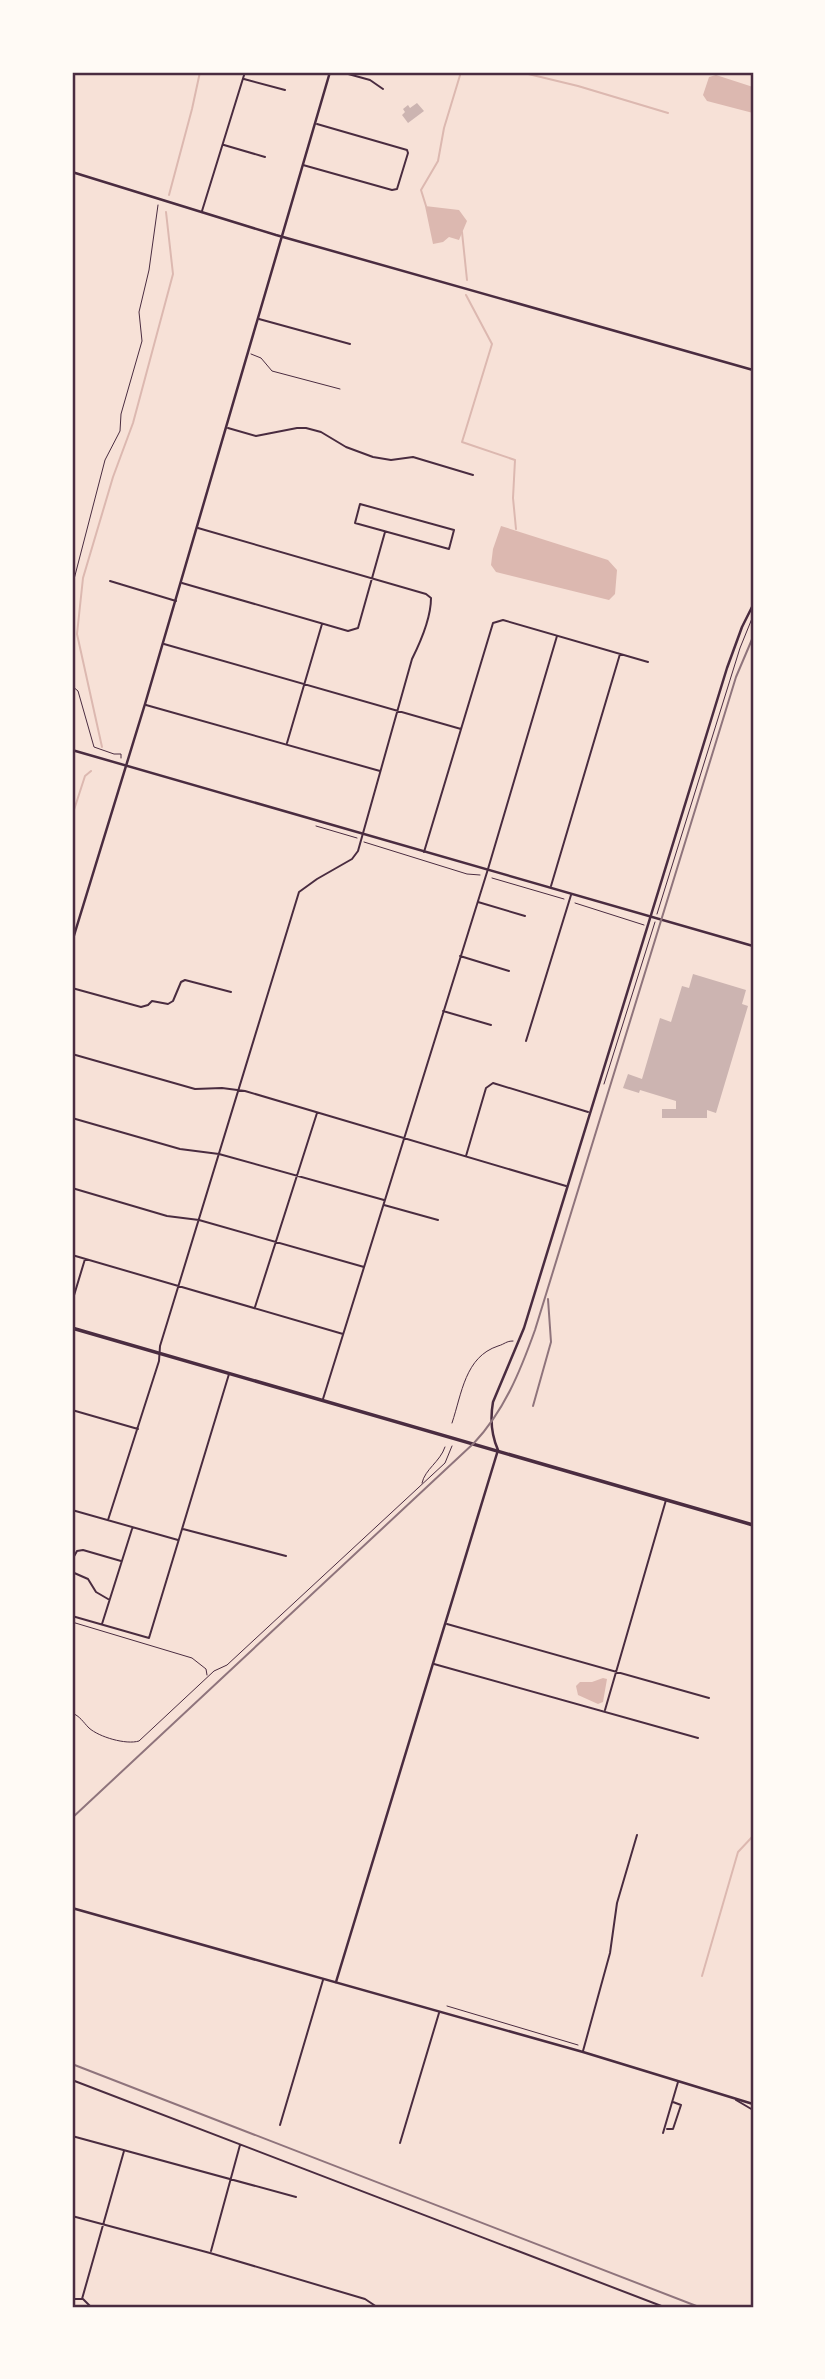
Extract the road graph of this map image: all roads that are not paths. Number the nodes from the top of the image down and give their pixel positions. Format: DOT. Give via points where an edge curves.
graph roads {
  1 [pos="245,72"];
  2 [pos="330,72"];
  3 [pos="341,72"];
  4 [pos="243,78"];
  5 [pos="383,89"];
  6 [pos="285,90"];
  7 [pos="316,123"];
  8 [pos="223,145"];
  9 [pos="265,157"];
  10 [pos="303,165"];
  11 [pos="72,172"];
  12 [pos="202,211"];
  13 [pos="282,237"];
  14 [pos="258,319"];
  15 [pos="350,344"];
  16 [pos="248,353"];
  17 [pos="753,370"];
  18 [pos="340,389"];
  19 [pos="227,428"];
  20 [pos="473,475"];
  21 [pos="197,528"];
  22 [pos="385,531"];
  23 [pos="372,579"];
  24 [pos="110,581"];
  25 [pos="181,583"];
  26 [pos="176,601"];
  27 [pos="753,605"];
  28 [pos="323,623"];
  29 [pos="557,636"];
  30 [pos="163,644"];
  31 [pos="620,654"];
  32 [pos="648,662"];
  33 [pos="304,684"];
  34 [pos="145,704"];
  35 [pos="398,710"];
  36 [pos="461,729"];
  37 [pos="287,744"];
  38 [pos="72,750"];
  39 [pos="127,766"];
  40 [pos="380,771"];
  41 [pos="363,834"];
  42 [pos="424,852"];
  43 [pos="488,869"];
  44 [pos="551,887"];
  45 [pos="572,894"];
  46 [pos="477,902"];
  47 [pos="525,916"];
  48 [pos="651,916"];
  49 [pos="72,942"];
  50 [pos="753,946"];
  51 [pos="460,956"];
  52 [pos="509,971"];
  53 [pos="72,988"];
  54 [pos="231,992"];
  55 [pos="443,1011"];
  56 [pos="491,1025"];
  57 [pos="526,1041"];
  58 [pos="72,1054"];
  59 [pos="239,1090"];
  60 [pos="317,1112"];
  61 [pos="589,1113"];
  62 [pos="72,1118"];
  63 [pos="404,1137"];
  64 [pos="219,1154"];
  65 [pos="466,1156"];
  66 [pos="297,1175"];
  67 [pos="566,1186"];
  68 [pos="72,1188"];
  69 [pos="384,1200"];
  70 [pos="383,1204"];
  71 [pos="199,1220"];
  72 [pos="438,1220"];
  73 [pos="276,1242"];
  74 [pos="72,1255"];
  75 [pos="85,1259"];
  76 [pos="365,1267"];
  77 [pos="178,1286"];
  78 [pos="72,1302"];
  79 [pos="255,1308"];
  80 [pos="72,1328"];
  81 [pos="343,1334"];
  82 [pos="159,1353"];
  83 [pos="230,1373"];
  84 [pos="323,1400"];
  85 [pos="72,1410"];
  86 [pos="138,1429"];
  87 [pos="498,1450"];
  88 [pos="667,1500"];
  89 [pos="72,1510"];
  90 [pos="108,1520"];
  91 [pos="753,1525"];
  92 [pos="132,1527"];
  93 [pos="182,1529"];
  94 [pos="179,1540"];
  95 [pos="286,1556"];
  96 [pos="72,1560"];
  97 [pos="122,1561"];
  98 [pos="72,1572"];
  99 [pos="110,1600"];
  100 [pos="72,1616"];
  101 [pos="447,1624"];
  102 [pos="102,1625"];
  103 [pos="434,1664"];
  104 [pos="617,1672"];
  105 [pos="709,1698"];
  106 [pos="605,1711"];
  107 [pos="698,1738"];
  108 [pos="638,1835"];
  109 [pos="72,1908"];
  110 [pos="324,1979"];
  111 [pos="336,1982"];
  112 [pos="439,2011"];
  113 [pos="583,2052"];
  114 [pos="72,2080"];
  115 [pos="679,2081"];
  116 [pos="734,2098"];
  117 [pos="672,2102"];
  118 [pos="753,2104"];
  119 [pos="753,2110"];
  120 [pos="280,2125"];
  121 [pos="664,2129"];
  122 [pos="663,2133"];
  123 [pos="72,2136"];
  124 [pos="400,2143"];
  125 [pos="240,2144"];
  126 [pos="124,2151"];
  127 [pos="231,2180"];
  128 [pos="296,2197"];
  129 [pos="72,2216"];
  130 [pos="104,2225"];
  131 [pos="210,2253"];
  132 [pos="72,2299"];
  133 [pos="82,2299"];
  134 [pos="91,2307"];
  135 [pos="377,2307"];
  136 [pos="664,2307"];
  1 -- 4 [label="street"];
  2 -- 7 [label="main road"];
  3 -- 5 [label="street"];
  4 -- 6 [label="street"];
  4 -- 8 [label="street"];
  7 -- 10 [label="main road"];
  7 -- 10 [label="street" via="403,148 408,153 397,189"];
  8 -- 9 [label="street"];
  8 -- 12 [label="street"];
  10 -- 13 [label="main road"];
  11 -- 12 [label="main road"];
  12 -- 13 [label="main road"];
  13 -- 14 [label="main road"];
  13 -- 17 [label="main road"];
  14 -- 15 [label="street"];
  14 -- 16 [label="main road"];
  16 -- 18 [label="lane" via="272,370"];
  16 -- 19 [label="main road"];
  19 -- 20 [label="street" via="256,436 306,428 373,457 413,457"];
  19 -- 21 [label="main road"];
  21 -- 23 [label="street"];
  21 -- 25 [label="main road"];
  22 -- 22 [label="street" via="355,523 360,504 454,530 449,549"];
  22 -- 23 [label="street"];
  23 -- 28 [label="street" via="358,628 354,631"];
  23 -- 35 [label="street" via="431,598"];
  24 -- 26 [label="street"];
  25 -- 26 [label="main road"];
  25 -- 28 [label="street"];
  26 -- 30 [label="main road"];
  27 -- 48 [label="main road" via="727,668"];
  28 -- 33 [label="street"];
  29 -- 31 [label="street"];
  29 -- 36 [label="street" via="503,620 493,623"];
  29 -- 43 [label="street"];
  30 -- 33 [label="street"];
  30 -- 34 [label="main road"];
  31 -- 32 [label="street"];
  31 -- 44 [label="street"];
  33 -- 35 [label="street"];
  33 -- 37 [label="street"];
  34 -- 37 [label="street"];
  34 -- 39 [label="main road"];
  35 -- 36 [label="street"];
  35 -- 40 [label="street"];
  36 -- 42 [label="street"];
  37 -- 40 [label="street"];
  38 -- 39 [label="main road"];
  39 -- 41 [label="main road"];
  39 -- 49 [label="main road"];
  40 -- 41 [label="street"];
  41 -- 42 [label="main road"];
  41 -- 59 [label="street" via="352,859 299,892"];
  42 -- 43 [label="main road"];
  43 -- 44 [label="main road"];
  43 -- 46 [label="street"];
  44 -- 45 [label="main road"];
  45 -- 48 [label="main road"];
  45 -- 57 [label="street"];
  46 -- 47 [label="street"];
  46 -- 51 [label="street"];
  48 -- 50 [label="main road"];
  48 -- 61 [label="main road"];
  51 -- 52 [label="street"];
  51 -- 55 [label="street"];
  53 -- 54 [label="street" via="141,1007 152,1001 173,1001 185,979"];
  55 -- 56 [label="street"];
  55 -- 63 [label="street"];
  58 -- 59 [label="street" via="195,1089"];
  59 -- 60 [label="street"];
  59 -- 64 [label="street"];
  60 -- 63 [label="street"];
  60 -- 66 [label="street"];
  61 -- 65 [label="street" via="493,1083 486,1088"];
  61 -- 67 [label="main road"];
  62 -- 64 [label="street" via="180,1149"];
  63 -- 65 [label="street"];
  63 -- 69 [label="street"];
  64 -- 66 [label="street"];
  64 -- 71 [label="street"];
  65 -- 67 [label="street"];
  66 -- 69 [label="street"];
  66 -- 73 [label="street"];
  67 -- 87 [label="main road" via="524,1328 493,1402 492,1438"];
  68 -- 71 [label="street" via="167,1216"];
  69 -- 70 [label="street"];
  70 -- 72 [label="street"];
  70 -- 76 [label="street"];
  71 -- 73 [label="street"];
  71 -- 77 [label="street"];
  73 -- 76 [label="street"];
  73 -- 79 [label="street"];
  74 -- 75 [label="street"];
  75 -- 77 [label="street"];
  75 -- 78 [label="street"];
  76 -- 81 [label="street"];
  77 -- 79 [label="street"];
  77 -- 82 [label="street"];
  79 -- 81 [label="street"];
  80 -- 82 [label="main road"];
  81 -- 84 [label="street"];
  82 -- 83 [label="main road"];
  82 -- 86 [label="street"];
  83 -- 84 [label="main road"];
  83 -- 93 [label="street"];
  84 -- 87 [label="main road"];
  85 -- 86 [label="street"];
  86 -- 90 [label="street"];
  87 -- 88 [label="main road"];
  87 -- 101 [label="main road"];
  88 -- 91 [label="main road"];
  88 -- 104 [label="street"];
  89 -- 90 [label="street"];
  90 -- 92 [label="street"];
  92 -- 94 [label="street"];
  92 -- 97 [label="street"];
  93 -- 94 [label="street"];
  93 -- 95 [label="street"];
  94 -- 102 [label="street" via="149,1638"];
  96 -- 97 [label="street" via="83,1550"];
  97 -- 99 [label="street"];
  98 -- 99 [label="street" via="88,1579 96,1592"];
  99 -- 102 [label="street"];
  100 -- 102 [label="street"];
  101 -- 103 [label="main road"];
  101 -- 104 [label="street"];
  103 -- 106 [label="street"];
  103 -- 111 [label="main road"];
  104 -- 105 [label="street"];
  104 -- 106 [label="street"];
  106 -- 107 [label="street"];
  108 -- 113 [label="street" via="617,1903 610,1952"];
  109 -- 110 [label="main road"];
  110 -- 111 [label="main road"];
  110 -- 120 [label="street"];
  111 -- 112 [label="main road"];
  112 -- 113 [label="main road"];
  112 -- 124 [label="street"];
  113 -- 115 [label="main road"];
  114 -- 125 [label="street"];
  115 -- 116 [label="main road"];
  115 -- 117 [label="street"];
  116 -- 118 [label="main road"];
  116 -- 119 [label="street"];
  117 -- 121 [label="street"];
  117 -- 121 [label="street" via="681,2105 673,2129"];
  121 -- 122 [label="street"];
  123 -- 126 [label="street"];
  125 -- 127 [label="street"];
  125 -- 136 [label="street"];
  126 -- 127 [label="street"];
  126 -- 130 [label="street"];
  127 -- 128 [label="street"];
  127 -- 131 [label="street"];
  129 -- 130 [label="street"];
  130 -- 131 [label="street"];
  130 -- 133 [label="street"];
  131 -- 135 [label="street" via="365,2299"];
  132 -- 133 [label="street"];
  133 -- 134 [label="street"];
}
